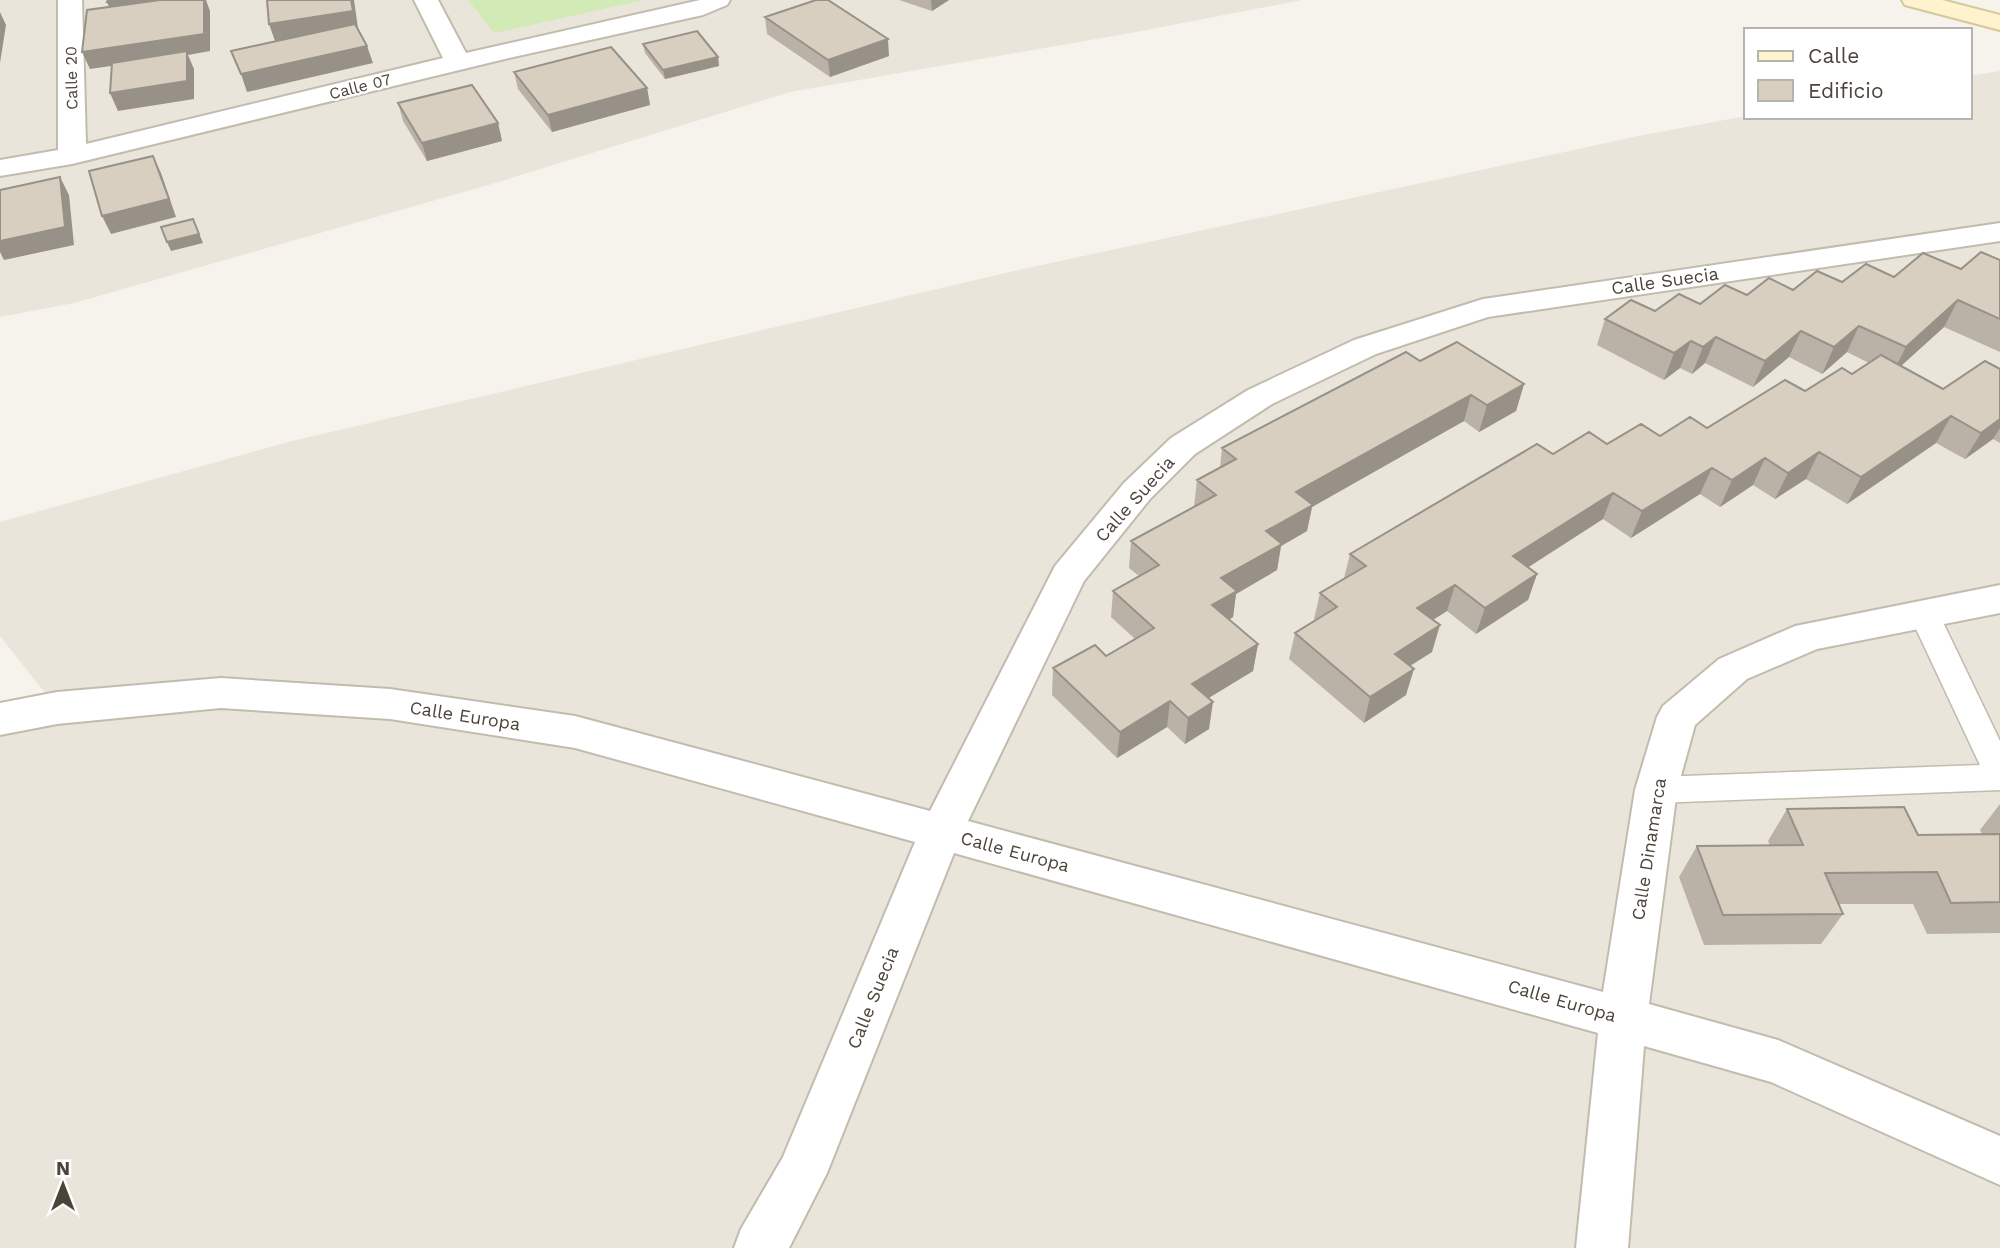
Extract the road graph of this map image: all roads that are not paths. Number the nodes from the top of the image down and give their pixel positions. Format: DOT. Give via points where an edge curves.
graph roads {
  1 [pos="69,0"];
  2 [pos="426,0"];
  3 [pos="718,0"];
  4 [pos="1914,0"];
  5 [pos="2000,23"];
  6 [pos="458,62"];
  7 [pos="72,156"];
  8 [pos="0,168"];
  9 [pos="2000,232"];
  10 [pos="2000,599"];
  11 [pos="1924,614"];
  12 [pos="0,719"];
  13 [pos="2000,776"];
  14 [pos="1656,790"];
  15 [pos="941,832"];
  16 [pos="1623,1018"];
  17 [pos="2000,1161"];
  18 [pos="760,1248"];
  19 [pos="1602,1248"];
  1 -- 7 [label="street, Calle 20"];
  2 -- 6 [label="street"];
  3 -- 6 [label="street, Calle 07" via="703,8"];
  4 -- 5 [label="main road"];
  6 -- 7 [label="street, Calle 07"];
  7 -- 8 [label="street, Calle 07"];
  9 -- 15 [label="street, Calle Suecia" via="1483,308 1365,348 1260,397 1183,446 1136,491 1068,575"];
  10 -- 11 [label="street, Calle Dinamarca"];
  11 -- 13 [label="lane"];
  11 -- 14 [label="street, Calle Dinamarca" via="1809,636 1734,669 1677,717"];
  12 -- 15 [label="street, Calle Europa" via="57,708 221,693 390,704 575,732"];
  13 -- 14 [label="lane"];
  14 -- 16 [label="street, Calle Dinamarca"];
  15 -- 16 [label="street, Calle Europa"];
  15 -- 18 [label="street, Calle Suecia" via="802,1173"];
  16 -- 17 [label="street, Calle Europa" via="1778,1062"];
  16 -- 19 [label="street, Calle Dinamarca"];
}
